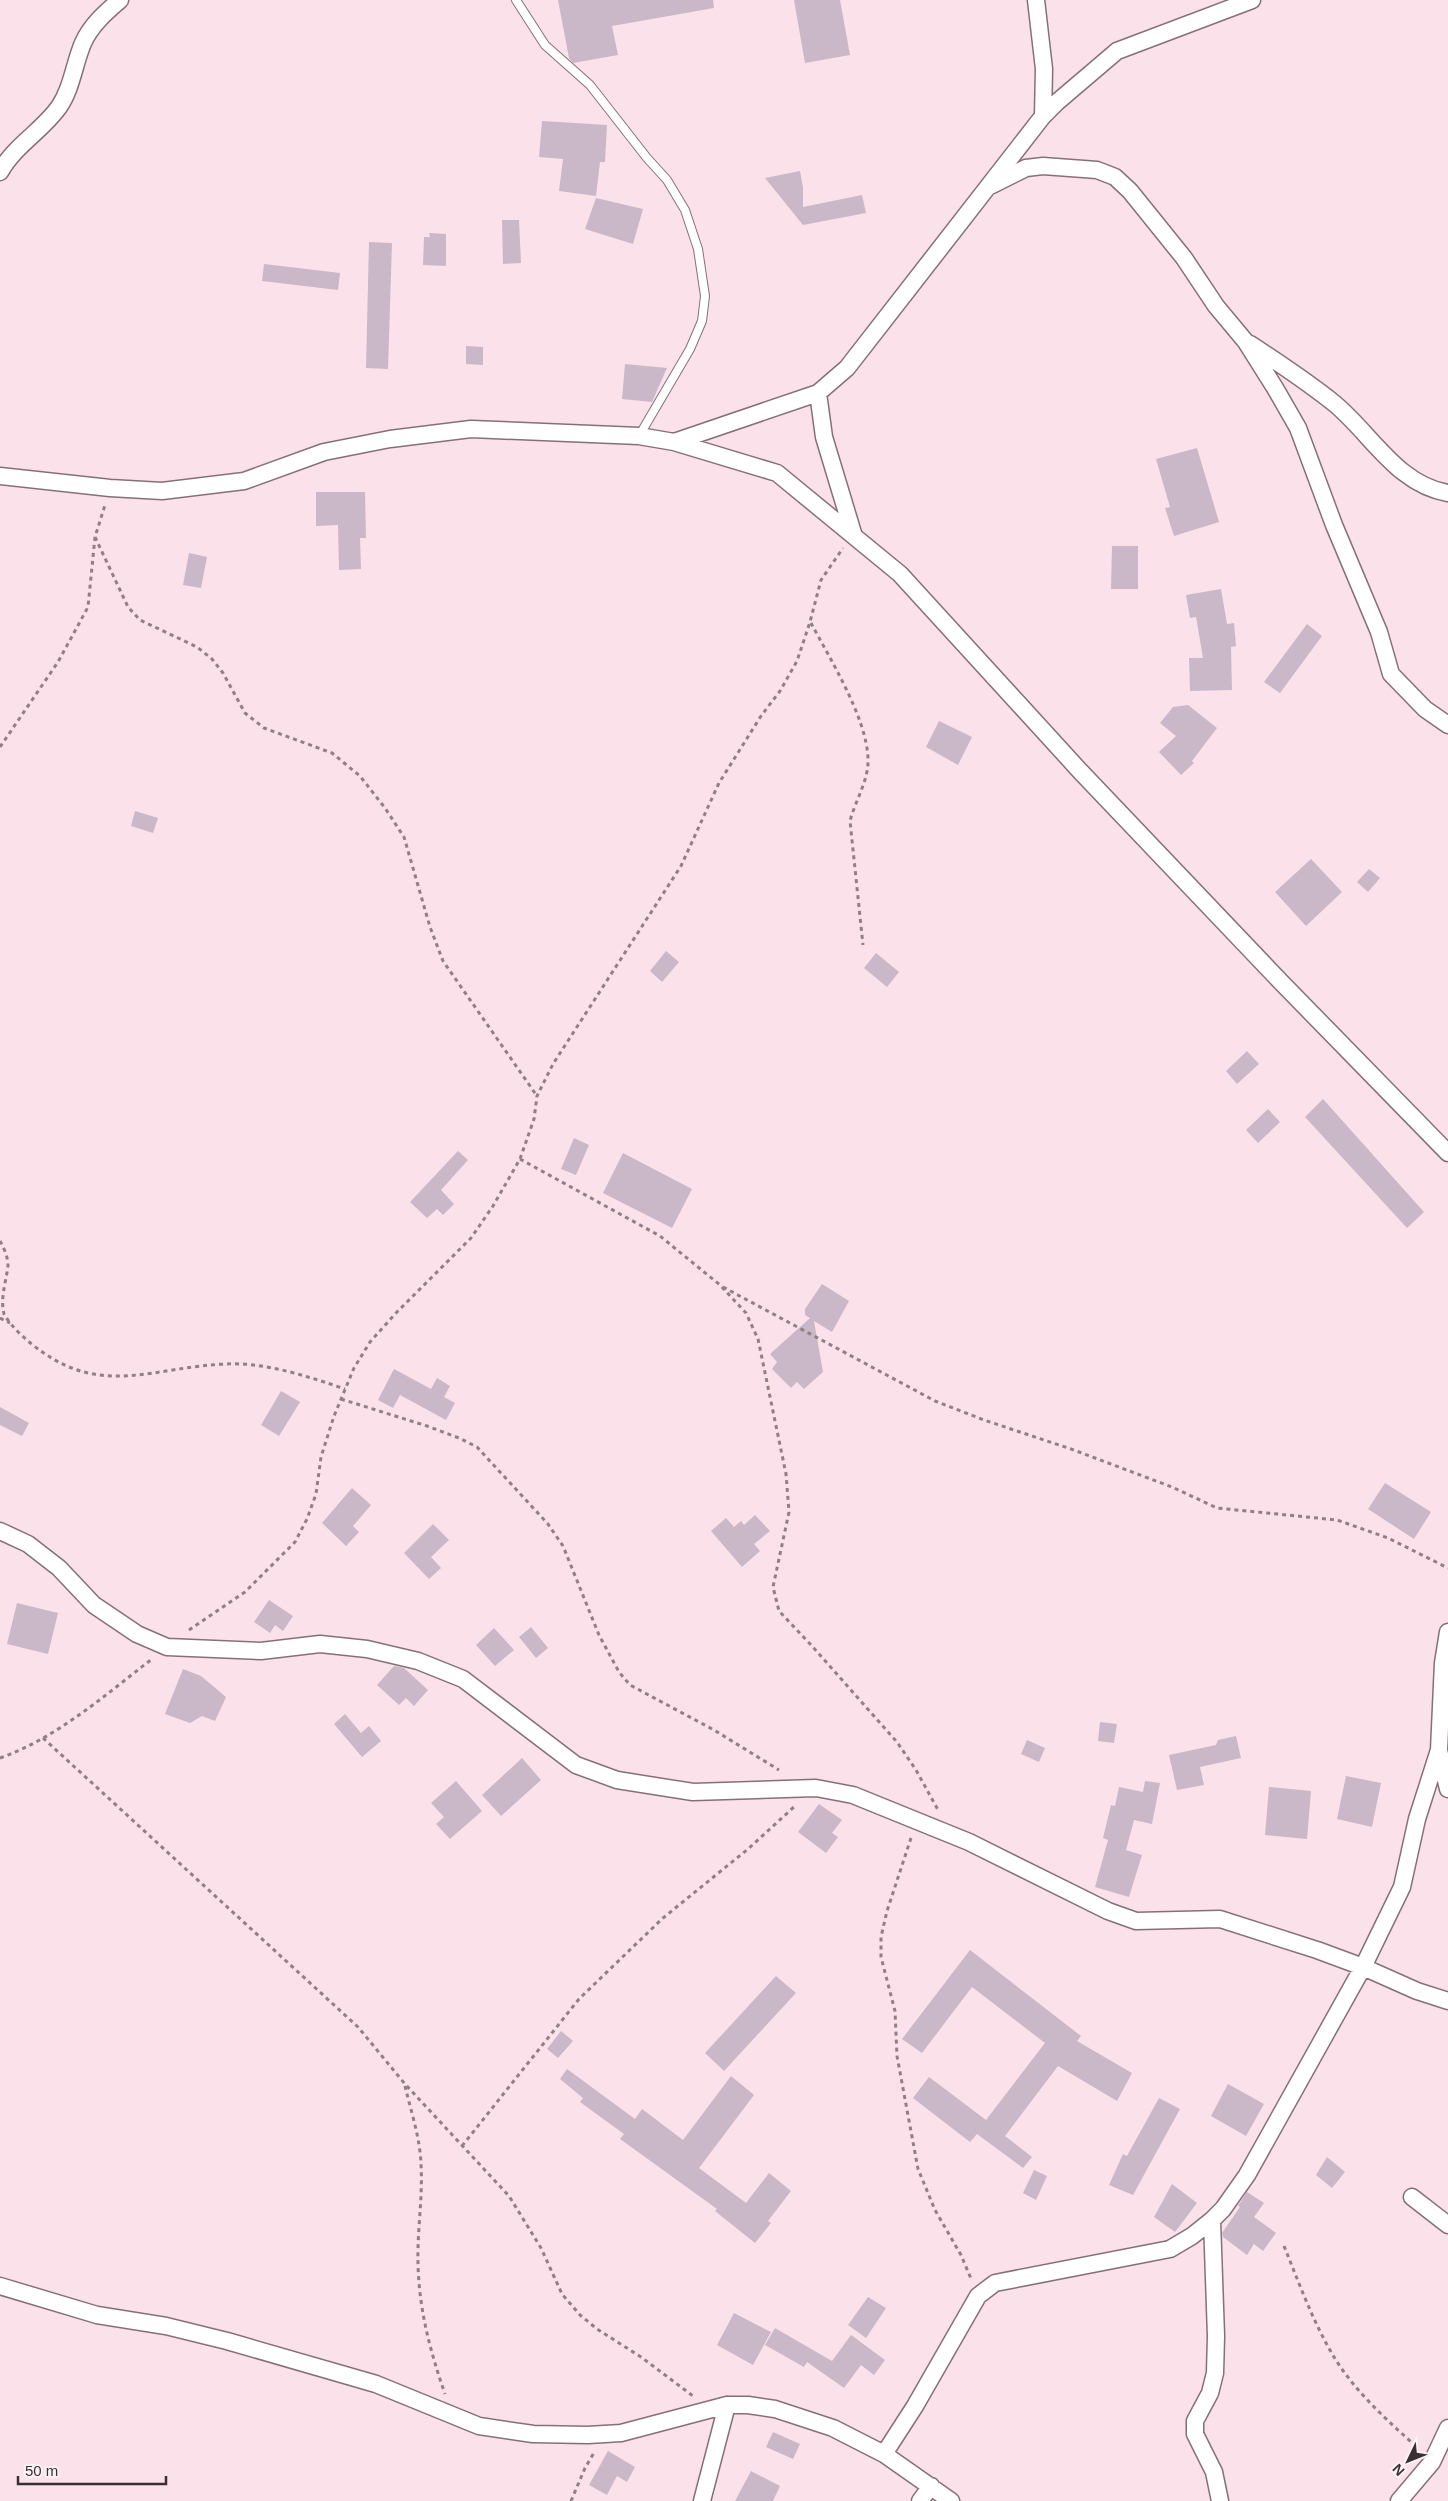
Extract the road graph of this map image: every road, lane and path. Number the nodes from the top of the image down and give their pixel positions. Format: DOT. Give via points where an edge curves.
graph roads {
  1 [pos="120,0"];
  2 [pos="516,0"];
  3 [pos="1036,0"];
  4 [pos="1252,0"];
  5 [pos="1043,116"];
  6 [pos="0,172"];
  7 [pos="992,185"];
  8 [pos="1246,342"];
  9 [pos="818,393"];
  10 [pos="639,436"];
  11 [pos="674,442"];
  12 [pos="0,476"];
  13 [pos="110,488"];
  14 [pos="1448,493"];
  15 [pos="853,533"];
  16 [pos="96,536"];
  17 [pos="810,622"];
  18 [pos="1448,725"];
  19 [pos="0,747"];
  20 [pos="863,945"];
  21 [pos="537,1096"];
  22 [pos="1448,1153"];
  23 [pos="520,1159"];
  24 [pos="0,1241"];
  25 [pos="720,1285"];
  26 [pos="0,1318"];
  27 [pos="13,1324"];
  28 [pos="345,1389"];
  29 [pos="340,1399"];
  30 [pos="0,1531"];
  31 [pos="1448,1568"];
  32 [pos="1448,1632"];
  33 [pos="167,1647"];
  34 [pos="43,1738"];
  35 [pos="1439,1750"];
  36 [pos="0,1758"];
  37 [pos="812,1788"];
  38 [pos="1448,1789"];
  39 [pos="941,1815"];
  40 [pos="916,1820"];
  41 [pos="1363,1967"];
  42 [pos="1448,2001"];
  43 [pos="405,2084"];
  44 [pos="462,2146"];
  45 [pos="1412,2197"];
  46 [pos="1212,2220"];
  47 [pos="1448,2225"];
  48 [pos="1284,2246"];
  49 [pos="0,2286"];
  50 [pos="978,2296"];
  51 [pos="720,2407"];
  52 [pos="452,2416"];
  53 [pos="1448,2428"];
  54 [pos="606,2434"];
  55 [pos="884,2454"];
  56 [pos="1432,2462"];
  57 [pos="932,2486"];
  58 [pos="571,2501"];
  59 [pos="702,2501"];
  60 [pos="920,2501"];
  61 [pos="951,2501"];
  62 [pos="1220,2501"];
  63 [pos="1399,2501"];
  1 -- 6 [label="street" via="95,24 83,42 67,94 59,107 42,128 9,157"];
  2 -- 10 [label="lane" via="545,45 590,85 668,180 685,210 698,249 705,296 702,321 690,349"];
  3 -- 5 [label="street" via="1044,69"];
  4 -- 5 [label="street" via="1117,51"];
  5 -- 7 [label="street"];
  7 -- 8 [label="street" via="1026,168 1043,166 1097,170 1115,177 1178,251"];
  7 -- 9 [label="street" via="847,368"];
  8 -- 14 [label="street" via="1332,401 1410,478 1432,490"];
  8 -- 18 [label="street" via="1298,428 1379,632 1390,674 1425,709"];
  9 -- 11 [label="street"];
  9 -- 15 [label="street" via="824,437"];
  10 -- 11 [label="street"];
  10 -- 13 [label="street" via="471,428 324,452 244,481 162,491"];
  11 -- 15 [label="street" via="777,473"];
  12 -- 13 [label="street"];
  13 -- 16 [label="path"];
  15 -- 17 [label="path" via="821,580"];
  15 -- 22 [label="street" via="900,574 1080,771"];
  16 -- 19 [label="path" via="88,607 58,662"];
  16 -- 21 [label="path" via="128,607 140,620 197,647 224,673 245,713 264,728 332,753 360,776 404,837 443,961"];
  17 -- 20 [label="path" via="837,670 865,740 866,776 850,821"];
  17 -- 21 [label="path" via="797,661 719,783 681,866 553,1064"];
  21 -- 23 [label="path" via="534,1119"];
  23 -- 25 [label="path" via="660,1236"];
  23 -- 28 [label="path" via="471,1238 370,1342"];
  24 -- 27 [label="path" via="8,1265 0,1305"];
  25 -- 31 [label="path" via="935,1401 1172,1486 1217,1508 1337,1520 1388,1538"];
  25 -- 39 [label="path" via="746,1313 758,1339 786,1474 788,1512 773,1587 779,1611 897,1742"];
  26 -- 27 [label="path"];
  27 -- 28 [label="path" via="29,1342 58,1364 86,1374 111,1377 228,1364 307,1376"];
  28 -- 29 [label="path"];
  29 -- 33 [label="path" via="321,1457 316,1494 295,1542 245,1592 212,1612"];
  29 -- 37 [label="path" via="427,1426 477,1447 548,1524 563,1546 599,1635 630,1685"];
  30 -- 33 [label="street" via="28,1544 59,1568 94,1605 137,1634"];
  32 -- 35 [label="street"];
  33 -- 34 [label="path"];
  33 -- 37 [label="street" via="261,1651 320,1644 375,1651 418,1661 463,1679 576,1765 617,1780 693,1792"];
  34 -- 36 [label="path"];
  34 -- 43 [label="path" via="358,2027"];
  35 -- 38 [label="street"];
  35 -- 41 [label="street" via="1417,1818 1402,1887"];
  37 -- 40 [label="street" via="854,1796"];
  37 -- 44 [label="path" via="748,1849 663,1918 579,1999"];
  40 -- 41 [label="street" via="970,1842 1136,1921 1220,1919"];
  40 -- 50 [label="path" via="886,1911 881,1957 895,2011 897,2056 918,2169"];
  41 -- 42 [label="street"];
  41 -- 46 [label="street" via="1247,2175"];
  43 -- 44 [label="path"];
  43 -- 52 [label="path" via="421,2162 418,2263 423,2315 429,2350"];
  44 -- 51 [label="path" via="509,2196 541,2248 562,2294 580,2315"];
  45 -- 47 [label="street"];
  46 -- 50 [label="street" via="1170,2249 995,2283"];
  46 -- 62 [label="street" via="1214,2373 1210,2393 1195,2421 1195,2434 1214,2472"];
  48 -- 56 [label="path" via="1335,2358 1372,2405"];
  49 -- 52 [label="street" via="97,2315 166,2326 227,2341 376,2384"];
  50 -- 55 [label="street"];
  51 -- 54 [label="street"];
  51 -- 55 [label="street" via="748,2405 775,2409 833,2428"];
  51 -- 59 [label="street"];
  52 -- 54 [label="street" via="480,2426 533,2434"];
  53 -- 56 [label="street"];
  54 -- 58 [label="path" via="585,2468"];
  55 -- 57 [label="street"];
  56 -- 63 [label="street"];
  57 -- 60 [label="street"];
  57 -- 61 [label="street"];
}
